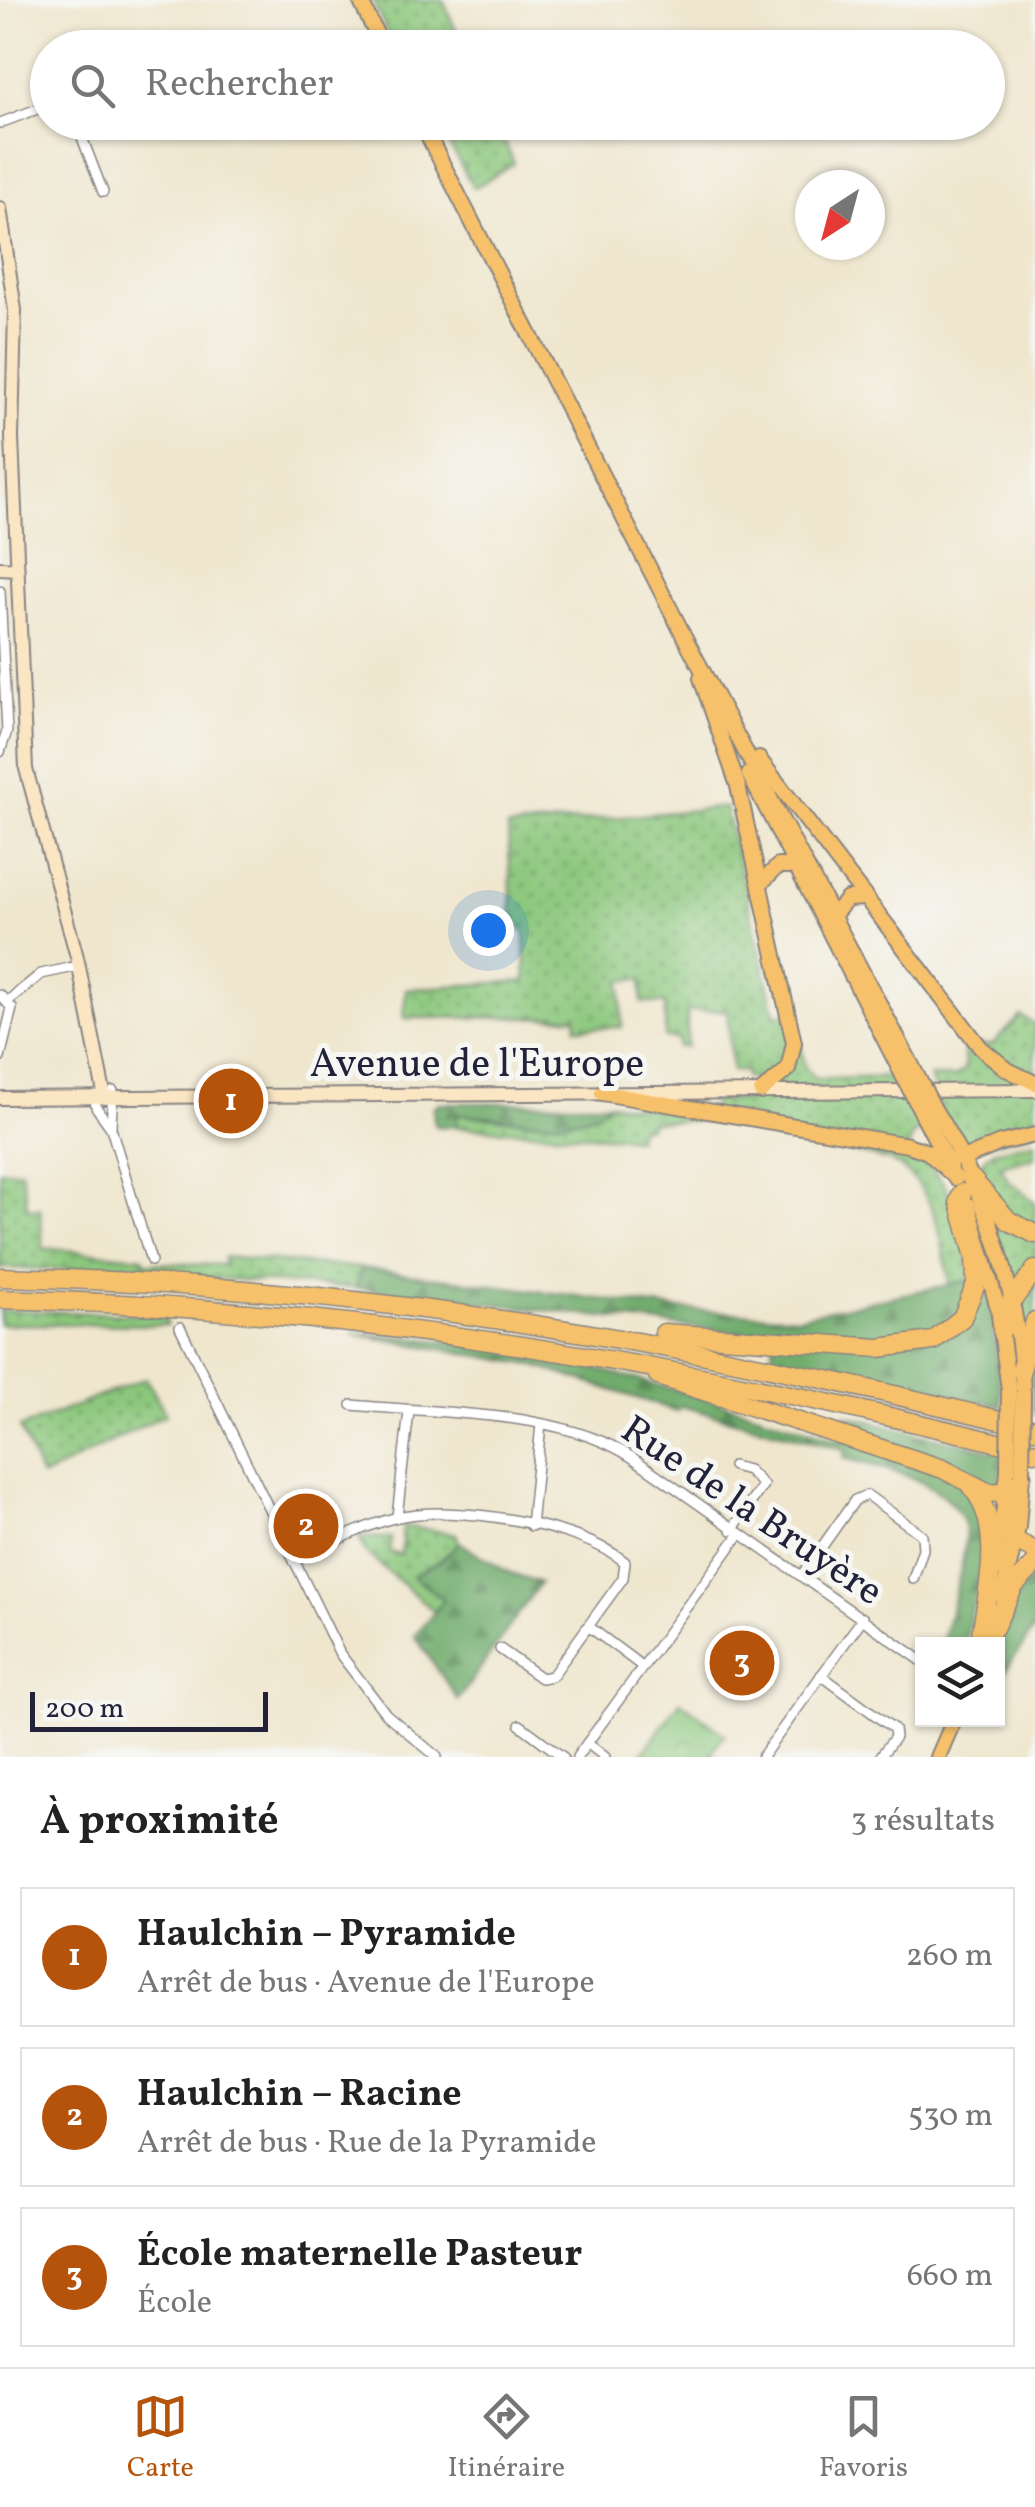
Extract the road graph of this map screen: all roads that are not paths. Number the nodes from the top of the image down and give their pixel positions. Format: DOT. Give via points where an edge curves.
graph roads {
  1 [pos="360,0"];
  2 [pos="374,30"];
  3 [pos="30,112"];
  4 [pos="0,123"];
  5 [pos="83,140"];
  6 [pos="429,140"];
  7 [pos="103,192"];
  8 [pos="0,208"];
  9 [pos="0,568"];
  10 [pos="17,569"];
  11 [pos="0,591"];
  12 [pos="685,638"];
  13 [pos="700,673"];
  14 [pos="720,700"];
  15 [pos="24,747"];
  16 [pos="2,749"];
  17 [pos="793,864"];
  18 [pos="812,871"];
  19 [pos="760,884"];
  20 [pos="866,898"];
  21 [pos="833,912"];
  22 [pos="835,942"];
  23 [pos="79,966"];
  24 [pos="4,998"];
  25 [pos="0,1058"];
  26 [pos="902,1061"];
  27 [pos="1035,1086"];
  28 [pos="760,1092"];
  29 [pos="602,1093"];
  30 [pos="104,1094"];
  31 [pos="0,1095"];
  32 [pos="928,1112"];
  33 [pos="112,1128"];
  34 [pos="932,1133"];
  35 [pos="1035,1135"];
  36 [pos="908,1145"];
  37 [pos="942,1150"];
  38 [pos="963,1160"];
  39 [pos="963,1183"];
  40 [pos="1035,1234"];
  41 [pos="152,1261"];
  42 [pos="1035,1270"];
  43 [pos="0,1277"];
  44 [pos="0,1300"];
  45 [pos="1010,1302"];
  46 [pos="503,1317"];
  47 [pos="1035,1321"];
  48 [pos="180,1327"];
  49 [pos="1002,1330"];
  50 [pos="499,1339"];
  51 [pos="1022,1370"];
  52 [pos="1016,1392"];
  53 [pos="920,1400"];
  54 [pos="352,1405"];
  55 [pos="408,1410"];
  56 [pos="1035,1421"];
  57 [pos="541,1424"];
  58 [pos="1035,1429"];
  59 [pos="1035,1452"];
  60 [pos="733,1466"];
  61 [pos="1015,1473"];
  62 [pos="966,1481"];
  63 [pos="1006,1498"];
  64 [pos="397,1518"];
  65 [pos="531,1526"];
  66 [pos="735,1532"];
  67 [pos="1015,1542"];
  68 [pos="1035,1551"];
  69 [pos="294,1561"];
  70 [pos="1035,1564"];
  71 [pos="802,1575"];
  72 [pos="913,1578"];
  73 [pos="863,1618"];
  74 [pos="588,1626"];
  75 [pos="986,1637"];
  76 [pos="986,1637"];
  77 [pos="987,1637"];
  78 [pos="988,1637"];
  79 [pos="500,1648"];
  80 [pos="915,1656"];
  81 [pos="643,1666"];
  82 [pos="822,1675"];
  83 [pos="520,1725"];
  84 [pos="954,1727"];
  85 [pos="587,1744"];
  86 [pos="767,1755"];
  87 [pos="437,1757"];
  88 [pos="563,1757"];
  89 [pos="577,1757"];
  90 [pos="606,1757"];
  91 [pos="880,1757"];
  92 [pos="941,1757"];
  1 -- 2 [label="main road"];
  3 -- 4 [label="street"];
  5 -- 7 [label="street"];
  6 -- 12 [label="main road"];
  8 -- 10 [label="main road" via="16,310"];
  9 -- 10 [label="main road"];
  10 -- 15 [label="main road"];
  11 -- 16 [label="street" via="7,731"];
  12 -- 13 [label="main road"];
  12 -- 14 [label="main road"];
  13 -- 17 [label="main road"];
  13 -- 19 [label="main road" via="732,766"];
  14 -- 18 [label="main road"];
  14 -- 20 [label="main road"];
  15 -- 16 [label="street"];
  15 -- 23 [label="main road" via="32,800"];
  17 -- 18 [label="main road"];
  17 -- 19 [label="main road" via="774,868"];
  17 -- 22 [label="main road"];
  18 -- 21 [label="main road"];
  19 -- 28 [label="main road" via="794,1043 788,1070"];
  20 -- 21 [label="main road" via="847,900"];
  20 -- 27 [label="main road" via="981,1048"];
  21 -- 22 [label="main road"];
  21 -- 26 [label="main road"];
  22 -- 26 [label="main road"];
  23 -- 24 [label="street" via="41,974"];
  23 -- 30 [label="main road"];
  24 -- 25 [label="street" via="12,1012"];
  26 -- 32 [label="main road, bridge"];
  27 -- 28 [label="main road, Avenue de l'Europe"];
  28 -- 29 [label="main road, Avenue de l'Europe"];
  29 -- 30 [label="main road, Avenue de l'Europe"];
  29 -- 36 [label="main road"];
  30 -- 31 [label="main road, Avenue de l'Europe"];
  30 -- 33 [label="street"];
  30 -- 33 [label="street"];
  32 -- 34 [label="main road"];
  32 -- 38 [label="main road"];
  33 -- 41 [label="street"];
  34 -- 36 [label="main road"];
  34 -- 37 [label="main road"];
  35 -- 38 [label="main road"];
  36 -- 39 [label="main road" via="928,1152"];
  37 -- 38 [label="main road"];
  37 -- 39 [label="main road"];
  38 -- 39 [label="main road"];
  39 -- 40 [label="highway"];
  39 -- 45 [label="main road" via="992,1228"];
  39 -- 46 [label="highway" via="959,1202 976,1265 974,1295 951,1329 922,1345 770,1341"];
  39 -- 49 [label="main road"];
  42 -- 45 [label="highway"];
  43 -- 46 [label="highway" via="252,1290"];
  44 -- 50 [label="highway" via="243,1311"];
  45 -- 49 [label="highway"];
  45 -- 51 [label="main road"];
  46 -- 53 [label="highway" via="720,1354"];
  47 -- 51 [label="highway"];
  48 -- 69 [label="street"];
  49 -- 52 [label="main road"];
  50 -- 59 [label="highway" via="744,1383"];
  50 -- 62 [label="highway" via="684,1383"];
  51 -- 52 [label="main road"];
  52 -- 61 [label="main road, bridge"];
  53 -- 56 [label="highway"];
  53 -- 58 [label="highway"];
  54 -- 55 [label="street, Rue de la Bruyère"];
  55 -- 57 [label="street, Rue de la Bruyère"];
  55 -- 64 [label="street"];
  57 -- 65 [label="street"];
  57 -- 66 [label="street, Rue de la Bruyère" via="587,1434 626,1454"];
  60 -- 66 [label="street" via="762,1485"];
  61 -- 63 [label="highway" via="1017,1486"];
  61 -- 67 [label="main road"];
  62 -- 63 [label="highway"];
  62 -- 75 [label="highway" via="981,1498 990,1527"];
  63 -- 67 [label="highway"];
  63 -- 76 [label="main road"];
  64 -- 65 [label="street" via="442,1513"];
  64 -- 69 [label="street"];
  65 -- 74 [label="street" via="602,1544 627,1567"];
  66 -- 71 [label="street, Rue de la Bruyère"];
  66 -- 81 [label="street"];
  67 -- 68 [label="highway"];
  67 -- 77 [label="main road"];
  69 -- 87 [label="street" via="356,1678 392,1721"];
  70 -- 78 [label="highway" via="1014,1586"];
  71 -- 72 [label="street" via="856,1500 867,1495 920,1532 923,1549"];
  71 -- 73 [label="street, Rue de la Bruyère"];
  73 -- 80 [label="street, Rue de la Bruyère"];
  73 -- 82 [label="street"];
  74 -- 79 [label="street" via="547,1678"];
  74 -- 81 [label="street"];
  81 -- 85 [label="street"];
  82 -- 86 [label="street"];
  82 -- 91 [label="street" via="892,1726 895,1737"];
  83 -- 88 [label="street"];
  84 -- 92 [label="main road"];
  85 -- 89 [label="street"];
  85 -- 90 [label="street"];
}
